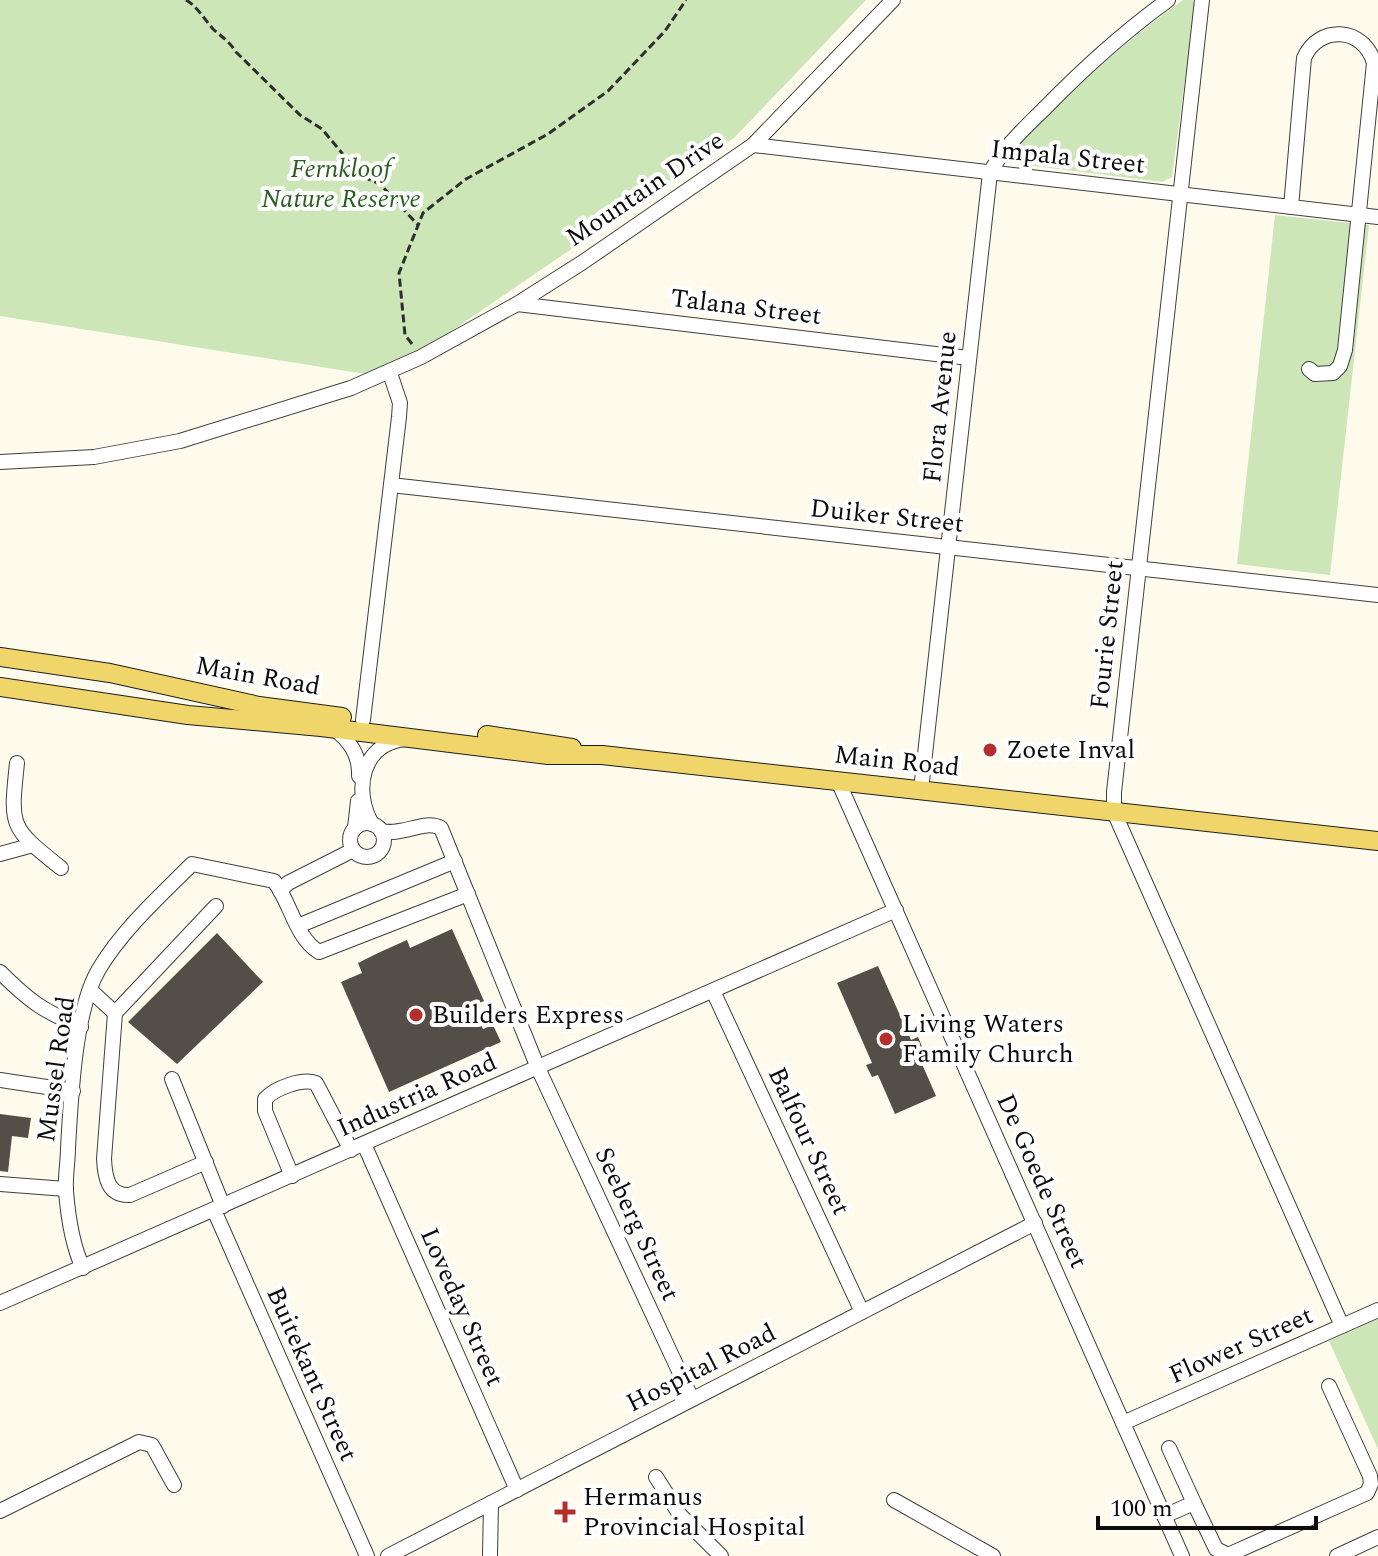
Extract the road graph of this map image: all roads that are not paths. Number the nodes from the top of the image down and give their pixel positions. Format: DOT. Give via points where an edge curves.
graph roads {
  1 [pos="893,0"];
  2 [pos="1168,0"];
  3 [pos="1202,0"];
  4 [pos="753,145"];
  5 [pos="990,173"];
  6 [pos="1181,194"];
  7 [pos="1291,207"];
  8 [pos="1359,215"];
  9 [pos="1378,217"];
  10 [pos="517,304"];
  11 [pos="969,358"];
  12 [pos="1309,369"];
  13 [pos="390,373"];
  14 [pos="1,463"];
  15 [pos="391,485"];
  16 [pos="949,547"];
  17 [pos="1139,568"];
  18 [pos="1378,595"];
  19 [pos="0,657"];
  20 [pos="0,687"];
  21 [pos="363,720"];
  22 [pos="333,728"];
  23 [pos="413,738"];
  24 [pos="602,755"];
  25 [pos="17,763"];
  26 [pos="838,781"];
  27 [pos="921,790"];
  28 [pos="1114,812"];
  29 [pos="376,827"];
  30 [pos="355,828"];
  31 [pos="1378,841"];
  32 [pos="33,845"];
  33 [pos="353,850"];
  34 [pos="0,854"];
  35 [pos="455,861"];
  36 [pos="61,868"];
  37 [pos="280,891"];
  38 [pos="468,894"];
  39 [pos="216,906"];
  40 [pos="896,910"];
  41 [pos="298,926"];
  42 [pos="0,972"];
  43 [pos="90,990"];
  44 [pos="713,991"];
  45 [pos="115,1013"];
  46 [pos="81,1027"];
  47 [pos="538,1068"];
  48 [pos="172,1079"];
  49 [pos="0,1080"];
  50 [pos="73,1091"];
  51 [pos="358,1147"];
  52 [pos="206,1162"];
  53 [pos="292,1176"];
  54 [pos="0,1184"];
  55 [pos="66,1189"];
  56 [pos="219,1208"];
  57 [pos="1035,1223"];
  58 [pos="83,1268"];
  59 [pos="0,1303"];
  60 [pos="1378,1310"];
  61 [pos="862,1312"];
  62 [pos="1342,1326"];
  63 [pos="1329,1386"];
  64 [pos="692,1399"];
  65 [pos="1123,1423"];
  66 [pos="1169,1448"];
  67 [pos="656,1477"];
  68 [pos="174,1485"];
  69 [pos="517,1490"];
  70 [pos="894,1500"];
  71 [pos="491,1503"];
  72 [pos="1194,1503"];
  73 [pos="0,1511"];
  74 [pos="1164,1516"];
  75 [pos="1378,1537"];
  76 [pos="367,1556"];
  77 [pos="388,1556"];
  78 [pos="490,1556"];
  79 [pos="721,1556"];
  80 [pos="993,1556"];
  81 [pos="1182,1556"];
  82 [pos="1337,1556"];
  1 -- 4 [label="street, Mountain Drive"];
  2 -- 5 [label="street" via="1080,73 1001,152"];
  3 -- 6 [label="street, Fourie Street"];
  4 -- 5 [label="street, Impala Street"];
  4 -- 10 [label="street, Mountain Drive"];
  5 -- 6 [label="street, Impala Street"];
  5 -- 11 [label="street, Flora Avenue"];
  6 -- 7 [label="street, Impala Street"];
  6 -- 17 [label="street, Fourie Street"];
  7 -- 8 [label="street, Impala Street"];
  7 -- 8 [label="street" via="1304,58 1319,38 1343,33 1363,43 1374,63"];
  8 -- 9 [label="street, Impala Street"];
  8 -- 12 [label="street" via="1340,366 1324,375"];
  10 -- 11 [label="street, Talana Street"];
  10 -- 13 [label="street, Mountain Drive"];
  11 -- 16 [label="street, Flora Avenue"];
  13 -- 14 [label="street, Mountain Drive" via="152,447 64,461"];
  13 -- 15 [label="street" via="400,403"];
  15 -- 16 [label="street, Duiker Street"];
  15 -- 21 [label="street"];
  16 -- 17 [label="street, Duiker Street"];
  16 -- 27 [label="street, Flora Avenue"];
  17 -- 18 [label="street, Duiker Street"];
  17 -- 28 [label="street, Fourie Street"];
  19 -- 21 [label="main road, Main Road"];
  20 -- 22 [label="main road, Main Road" via="188,715"];
  21 -- 24 [label="main road, Main Road" via="551,743"];
  22 -- 23 [label="main road, Main Road"];
  22 -- 30 [label="street" via="358,759"];
  23 -- 24 [label="main road, Main Road" via="548,755"];
  23 -- 29 [label="street" via="389,743 364,767 363,809"];
  24 -- 26 [label="main road, Main Road"];
  25 -- 32 [label="street" via="12,810 18,828"];
  26 -- 27 [label="main road, Main Road"];
  26 -- 40 [label="street, De Goede Street"];
  27 -- 28 [label="main road, Main Road"];
  28 -- 31 [label="main road, Main Road"];
  28 -- 62 [label="street, Fourie Street"];
  29 -- 30 [label="street"];
  29 -- 33 [label="street" via="383,848 363,857"];
  29 -- 35 [label="street, Seeberg Street" via="405,832 434,824 441,828"];
  30 -- 33 [label="street"];
  32 -- 34 [label="street"];
  32 -- 36 [label="street"];
  33 -- 37 [label="street"];
  35 -- 38 [label="street, Seeberg Street"];
  35 -- 41 [label="street"];
  37 -- 41 [label="street"];
  37 -- 43 [label="street, Mussel Road" via="274,881 192,864 127,931"];
  38 -- 41 [label="street" via="319,952"];
  38 -- 47 [label="street, Seeberg Street"];
  39 -- 45 [label="street"];
  40 -- 44 [label="street, Industria Road"];
  40 -- 57 [label="street, De Goede Street"];
  42 -- 46 [label="street" via="36,1006"];
  43 -- 45 [label="street"];
  43 -- 46 [label="street, Mussel Road"];
  44 -- 47 [label="street, Industria Road"];
  44 -- 61 [label="street, Balfour Street"];
  45 -- 52 [label="street" via="104,1159 113,1193 130,1195"];
  46 -- 50 [label="street, Mussel Road"];
  47 -- 51 [label="street, Industria Road"];
  47 -- 64 [label="street, Seeberg Street"];
  48 -- 52 [label="street, Buitekant Street"];
  49 -- 50 [label="street"];
  50 -- 55 [label="street, Mussel Road"];
  51 -- 53 [label="street, Industria Road"];
  51 -- 53 [label="street, Loveday Street" via="316,1083 306,1080 270,1094 265,1111"];
  51 -- 69 [label="street, Loveday Street"];
  52 -- 56 [label="street, Buitekant Street"];
  53 -- 56 [label="street, Industria Road"];
  54 -- 55 [label="street"];
  55 -- 58 [label="street, Mussel Road"];
  56 -- 58 [label="street, Industria Road"];
  56 -- 76 [label="street, Buitekant Street"];
  57 -- 61 [label="street, Hospital Road"];
  57 -- 65 [label="street, De Goede Street"];
  58 -- 59 [label="street, Industria Road"];
  60 -- 62 [label="street, Flower Street"];
  61 -- 64 [label="street, Hospital Road"];
  62 -- 65 [label="street, Flower Street"];
  63 -- 72 [label="street" via="1370,1476 1367,1493 1228,1555 1216,1549"];
  64 -- 69 [label="street, Hospital Road"];
  65 -- 74 [label="street, De Goede Street"];
  66 -- 72 [label="street"];
  67 -- 79 [label="street" via="680,1515"];
  68 -- 73 [label="street" via="152,1445 139,1442"];
  69 -- 71 [label="street, Hospital Road"];
  70 -- 80 [label="street"];
  71 -- 77 [label="street, Hospital Road"];
  71 -- 78 [label="street"];
  72 -- 74 [label="street"];
  74 -- 81 [label="street, De Goede Street"];
  75 -- 82 [label="street"];
}
